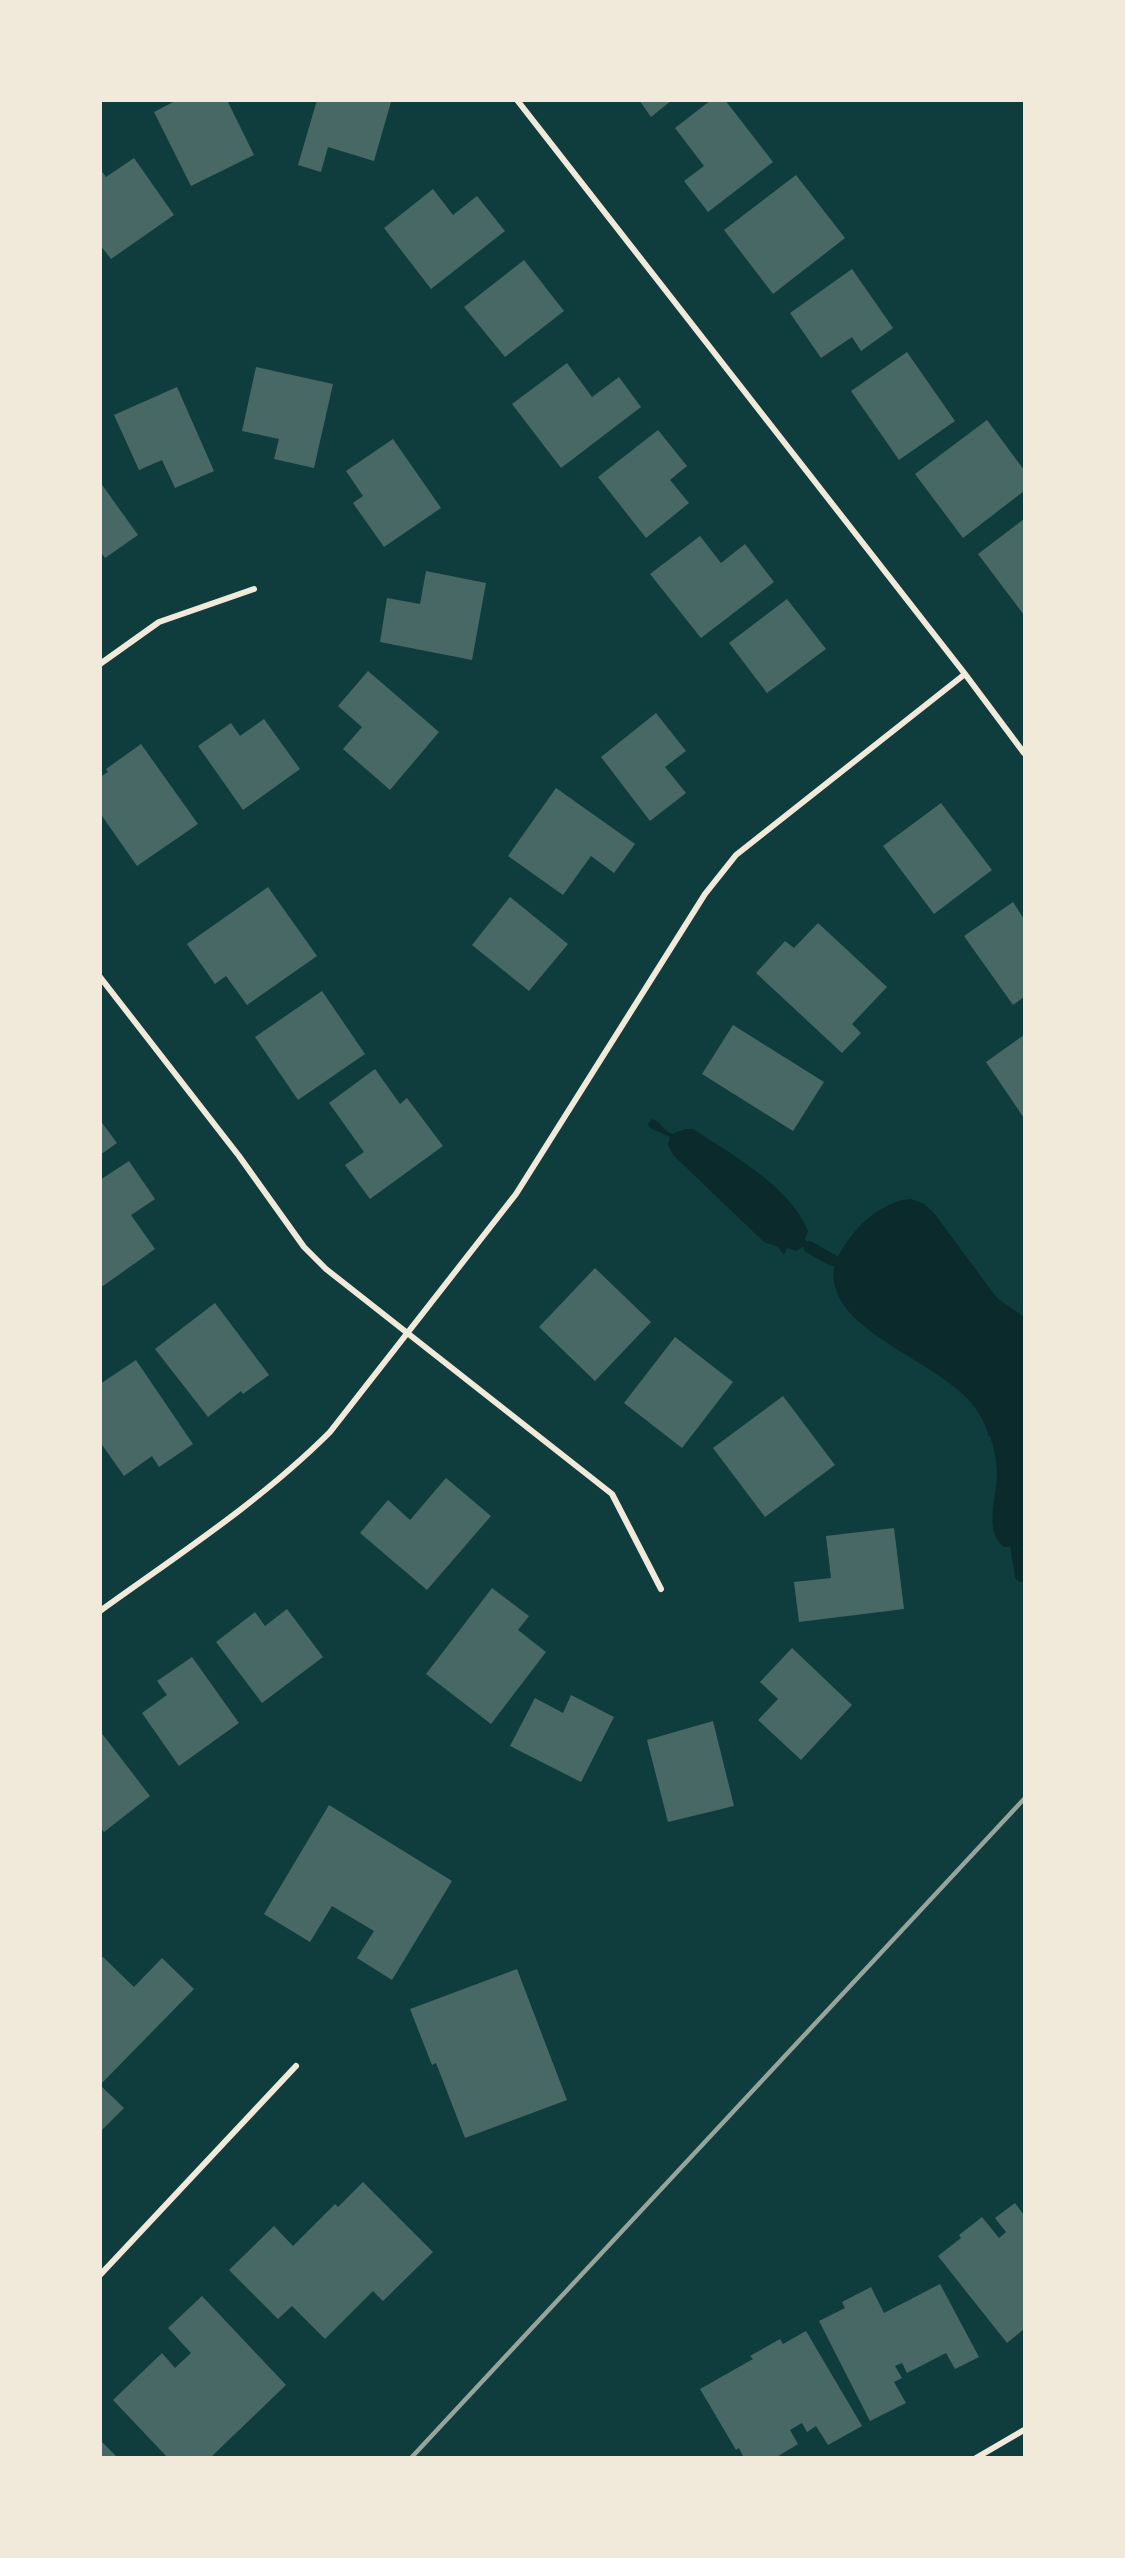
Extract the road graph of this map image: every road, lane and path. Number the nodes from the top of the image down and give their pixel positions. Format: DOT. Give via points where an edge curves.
graph roads {
  1 [pos="517,100"];
  2 [pos="254,589"];
  3 [pos="100,664"];
  4 [pos="965,674"];
  5 [pos="1024,753"];
  6 [pos="100,977"];
  7 [pos="408,1334"];
  8 [pos="661,1589"];
  9 [pos="100,1611"];
  10 [pos="296,2066"];
  11 [pos="100,2275"];
  12 [pos="1024,2430"];
  13 [pos="976,2457"];
  1 -- 4 [label="street"];
  2 -- 3 [label="street" via="159,622"];
  4 -- 5 [label="street"];
  4 -- 7 [label="street" via="736,855 705,894 516,1194"];
  6 -- 7 [label="street" via="304,1247"];
  7 -- 8 [label="street" via="612,1494"];
  7 -- 9 [label="street" via="353,1405 297,1465"];
  10 -- 11 [label="street"];
  12 -- 13 [label="street"];
}
